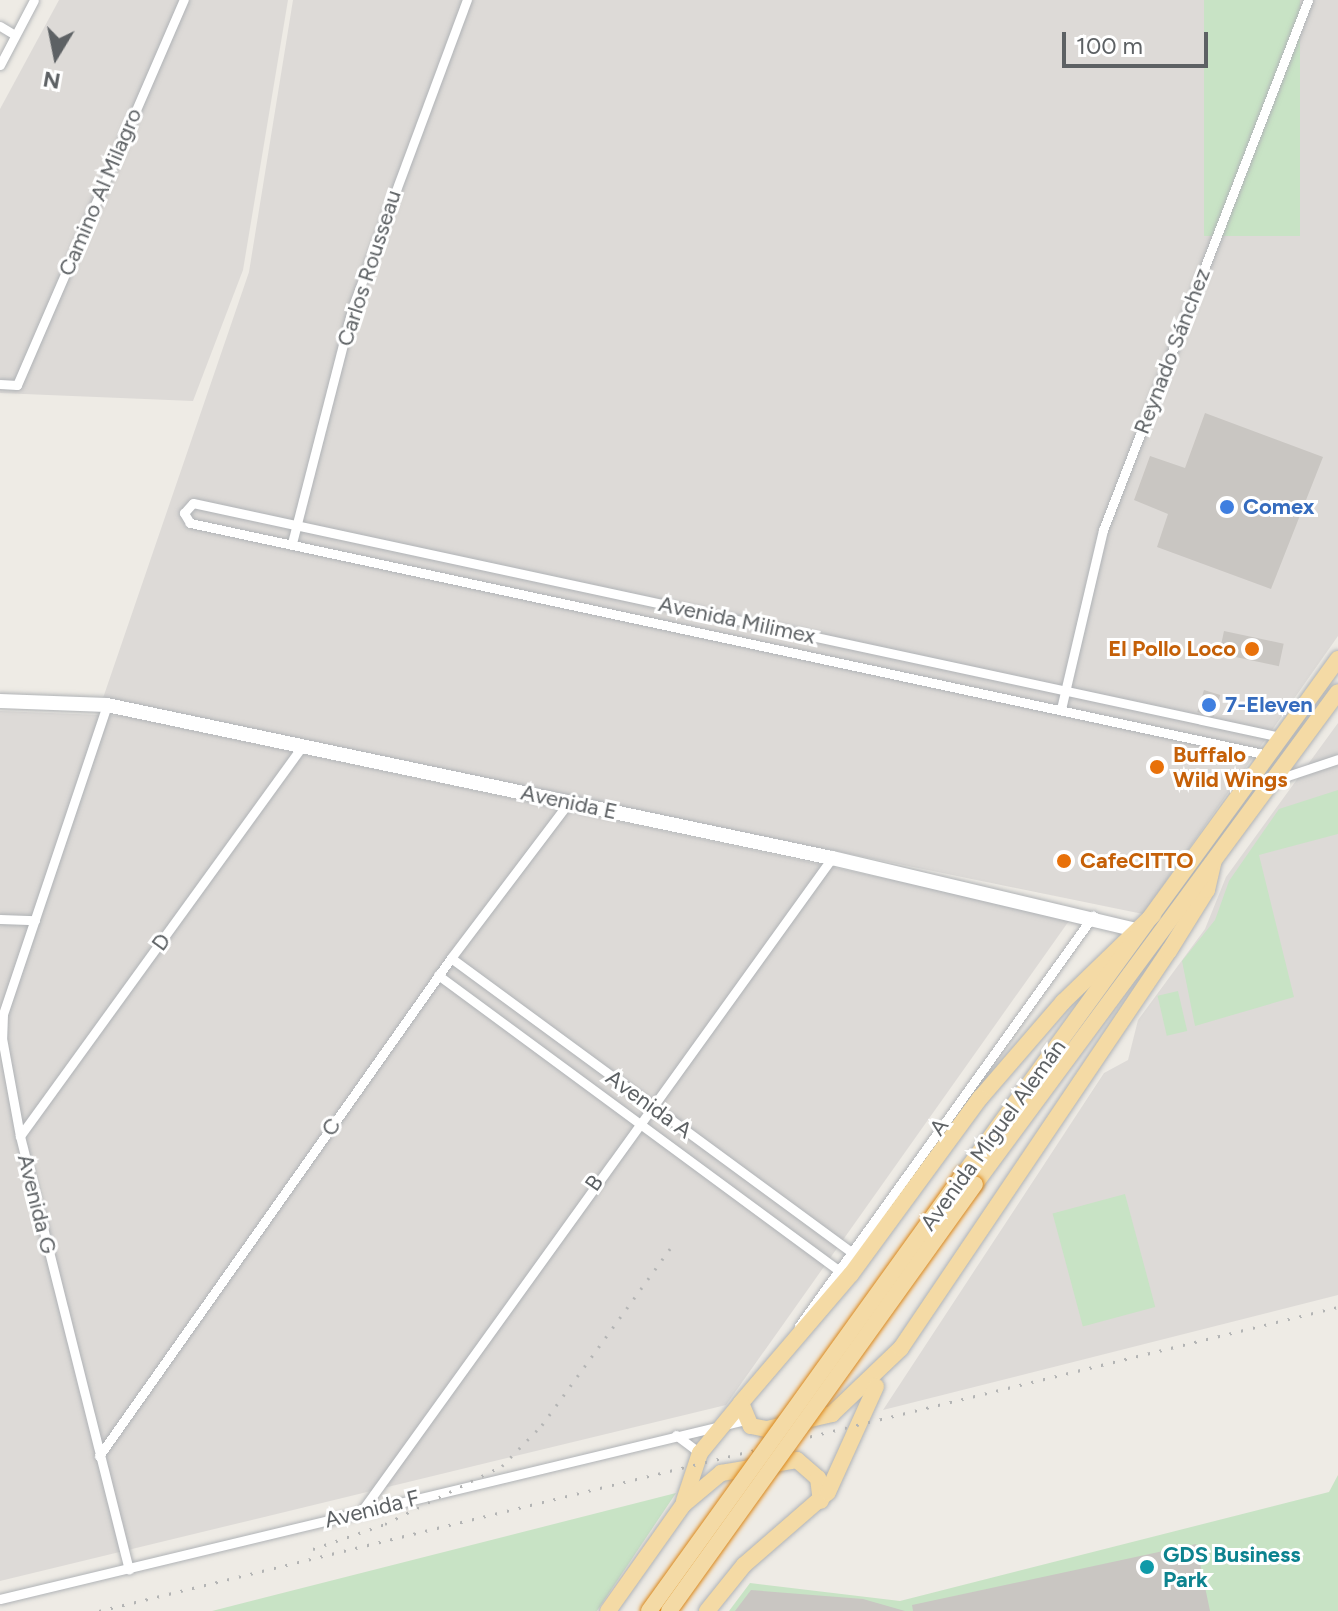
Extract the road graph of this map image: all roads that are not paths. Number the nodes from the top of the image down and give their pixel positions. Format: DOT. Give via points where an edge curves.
graph roads {
  1 [pos="34,0"];
  2 [pos="184,0"];
  3 [pos="467,0"];
  4 [pos="1308,0"];
  5 [pos="0,26"];
  6 [pos="15,35"];
  7 [pos="0,65"];
  8 [pos="0,384"];
  9 [pos="296,525"];
  10 [pos="292,543"];
  11 [pos="1338,659"];
  12 [pos="1065,690"];
  13 [pos="1338,692"];
  14 [pos="0,701"];
  15 [pos="107,705"];
  16 [pos="1061,709"];
  17 [pos="1281,737"];
  18 [pos="302,747"];
  19 [pos="1268,755"];
  20 [pos="1338,759"];
  21 [pos="1275,780"];
  22 [pos="569,802"];
  23 [pos="832,858"];
  24 [pos="1213,863"];
  25 [pos="1153,915"];
  26 [pos="1093,916"];
  27 [pos="0,919"];
  28 [pos="35,920"];
  29 [pos="1133,929"];
  30 [pos="451,958"];
  31 [pos="438,975"];
  32 [pos="539,1023"];
  33 [pos="527,1041"];
  34 [pos="650,1105"];
  35 [pos="638,1123"];
  36 [pos="20,1136"];
  37 [pos="969,1180"];
  38 [pos="848,1250"];
  39 [pos="836,1268"];
  40 [pos="791,1341"];
  41 [pos="901,1348"];
  42 [pos="743,1412"];
  43 [pos="722,1424"];
  44 [pos="676,1435"];
  45 [pos="700,1453"];
  46 [pos="99,1456"];
  47 [pos="821,1501"];
  48 [pos="683,1505"];
  49 [pos="361,1512"];
  50 [pos="129,1569"];
  51 [pos="0,1599"];
  52 [pos="608,1611"];
  53 [pos="649,1611"];
  54 [pos="669,1611"];
  55 [pos="707,1611"];
  1 -- 6 [label="street"];
  2 -- 8 [label="street, Camino Al Milagro" via="17,385"];
  3 -- 9 [label="street, Carlos Rousseau" via="353,306"];
  4 -- 12 [label="street, Reynado Sánchez" via="1103,530"];
  5 -- 6 [label="street"];
  6 -- 7 [label="street"];
  9 -- 10 [label="street, Carlos Rousseau"];
  9 -- 10 [label="street, Avenida Milimex" via="193,503 184,513 190,523"];
  9 -- 12 [label="street, Avenida Milimex"];
  10 -- 16 [label="street, Avenida Milimex"];
  11 -- 17 [label="highway, Avenida Miguel Alemán"];
  12 -- 16 [label="street, Reynado Sánchez"];
  12 -- 17 [label="street, Avenida Milimex"];
  13 -- 21 [label="highway, Avenida Miguel Alemán"];
  14 -- 15 [label="main road, Avenida E"];
  15 -- 18 [label="main road, Avenida E"];
  15 -- 28 [label="street, Avenida G"];
  16 -- 19 [label="street, Avenida Milimex"];
  17 -- 19 [label="highway, Avenida Miguel Alemán"];
  18 -- 22 [label="main road, Avenida E"];
  18 -- 36 [label="street, D"];
  19 -- 25 [label="highway, Avenida Miguel Alemán"];
  20 -- 21 [label="street"];
  21 -- 24 [label="highway, Avenida Miguel Alemán"];
  22 -- 23 [label="main road, Avenida E"];
  22 -- 30 [label="street, C"];
  23 -- 26 [label="main road, Avenida E"];
  23 -- 34 [label="street, B"];
  24 -- 37 [label="highway, Avenida Miguel Alemán"];
  24 -- 41 [label="highway" via="1207,890 1169,951"];
  25 -- 29 [label="highway"];
  25 -- 37 [label="highway, Avenida Miguel Alemán"];
  26 -- 29 [label="main road, Avenida E"];
  26 -- 38 [label="street, A"];
  27 -- 28 [label="street"];
  28 -- 36 [label="street, Avenida G" via="1,1026"];
  29 -- 40 [label="highway" via="1028,1041 851,1274"];
  30 -- 31 [label="street, C"];
  30 -- 32 [label="street, Avenida A"];
  31 -- 33 [label="street, Avenida A"];
  31 -- 46 [label="street, C"];
  32 -- 33 [label="street"];
  32 -- 34 [label="street, Avenida A"];
  33 -- 35 [label="street, Avenida A"];
  34 -- 35 [label="street, B"];
  34 -- 38 [label="street, Avenida A"];
  35 -- 39 [label="street, Avenida A"];
  35 -- 49 [label="street, B"];
  36 -- 46 [label="street, Avenida G"];
  37 -- 53 [label="highway, Avenida Miguel Alemán, bridge"];
  37 -- 54 [label="highway, Avenida Miguel Alemán, bridge"];
  38 -- 39 [label="street, A"];
  39 -- 40 [label="street, A"];
  40 -- 42 [label="highway"];
  41 -- 42 [label="highway" via="832,1414 767,1429"];
  41 -- 47 [label="highway" via="865,1402"];
  42 -- 43 [label="highway"];
  43 -- 44 [label="street, Avenida F"];
  43 -- 45 [label="highway"];
  44 -- 45 [label="street"];
  44 -- 49 [label="street, Avenida F"];
  45 -- 48 [label="highway"];
  46 -- 50 [label="street, Avenida G"];
  47 -- 48 [label="highway" via="813,1470 787,1459 721,1473"];
  47 -- 55 [label="highway" via="744,1565"];
  48 -- 52 [label="highway"];
  49 -- 50 [label="street, Avenida F"];
  50 -- 51 [label="street, Avenida F"];
}
